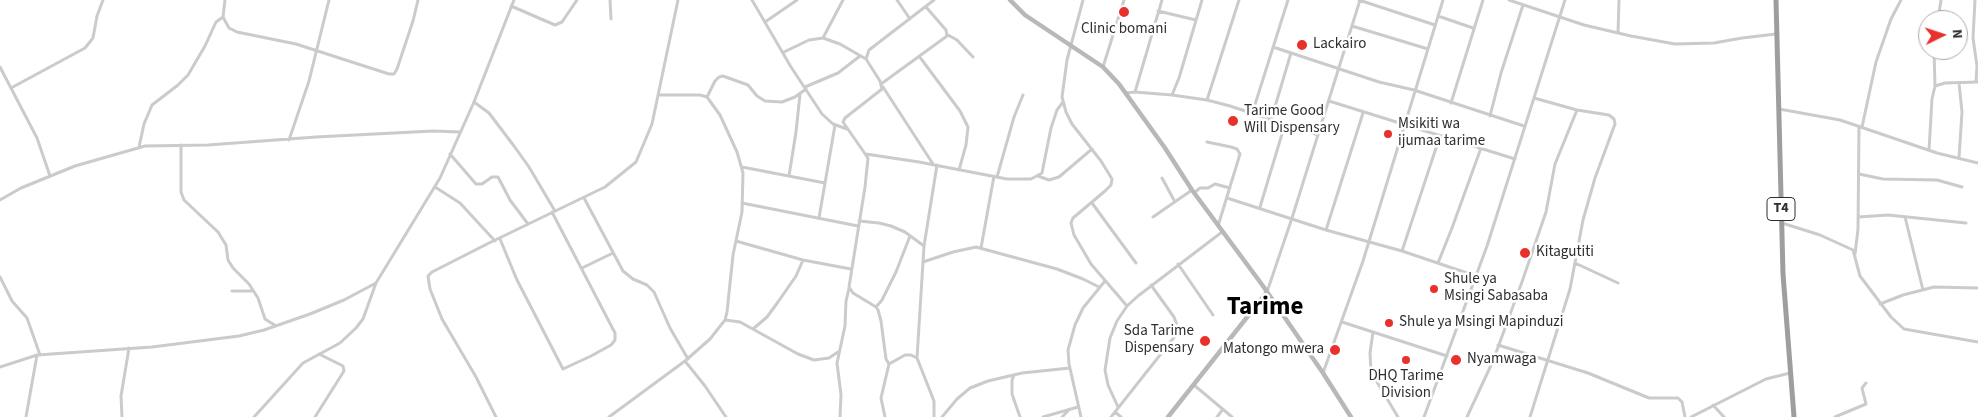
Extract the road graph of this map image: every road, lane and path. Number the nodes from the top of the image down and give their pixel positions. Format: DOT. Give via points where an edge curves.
graph roads {
  1 [pos="103,0"];
  2 [pos="225,0"];
  3 [pos="330,0"];
  4 [pos="418,0"];
  5 [pos="514,0"];
  6 [pos="577,0"];
  7 [pos="610,0"];
  8 [pos="678,0"];
  9 [pos="752,0"];
  10 [pos="797,0"];
  11 [pos="835,0"];
  12 [pos="843,0"];
  13 [pos="897,0"];
  14 [pos="934,0"];
  15 [pos="1010,0"];
  16 [pos="1083,0"];
  17 [pos="1124,0"];
  18 [pos="1162,0"];
  19 [pos="1202,0"];
  20 [pos="1239,0"];
  21 [pos="1288,0"];
  22 [pos="1359,0"];
  23 [pos="1443,0"];
  24 [pos="1483,0"];
  25 [pos="1509,0"];
  26 [pos="1565,0"];
  27 [pos="1618,0"];
  28 [pos="1776,0"];
  29 [pos="1902,0"];
  30 [pos="1975,0"];
  31 [pos="839,5"];
  32 [pos="1524,5"];
  33 [pos="511,6"];
  34 [pos="926,7"];
  35 [pos="1976,9"];
  36 [pos="1158,11"];
  37 [pos="1438,16"];
  38 [pos="222,17"];
  39 [pos="1559,18"];
  40 [pos="611,19"];
  41 [pos="910,19"];
  42 [pos="1196,20"];
  43 [pos="765,22"];
  44 [pos="1435,25"];
  45 [pos="1352,26"];
  46 [pos="1474,28"];
  47 [pos="1618,33"];
  48 [pos="1778,34"];
  49 [pos="948,35"];
  50 [pos="823,38"];
  51 [pos="1071,47"];
  52 [pos="1273,48"];
  53 [pos="1428,49"];
  54 [pos="316,52"];
  55 [pos="784,52"];
  56 [pos="1291,53"];
  57 [pos="860,56"];
  58 [pos="919,56"];
  59 [pos="974,57"];
  60 [pos="866,59"];
  61 [pos="1934,60"];
  62 [pos="0,67"];
  63 [pos="1103,67"];
  64 [pos="1339,68"];
  65 [pos="1977,82"];
  66 [pos="1959,83"];
  67 [pos="882,85"];
  68 [pos="1935,86"];
  69 [pos="11,88"];
  70 [pos="805,88"];
  71 [pos="1414,90"];
  72 [pos="1135,92"];
  73 [pos="800,93"];
  74 [pos="1126,93"];
  75 [pos="659,94"];
  76 [pos="1023,95"];
  77 [pos="1172,95"];
  78 [pos="707,97"];
  79 [pos="1534,98"];
  80 [pos="1207,100"];
  81 [pos="1063,101"];
  82 [pos="1329,101"];
  83 [pos="474,102"];
  84 [pos="1451,103"];
  85 [pos="1779,109"];
  86 [pos="1576,110"];
  87 [pos="1363,113"];
  88 [pos="1252,114"];
  89 [pos="1490,116"];
  90 [pos="1272,120"];
  91 [pos="1285,124"];
  92 [pos="1405,124"];
  93 [pos="835,125"];
  94 [pos="1524,126"];
  95 [pos="1860,127"];
  96 [pos="847,129"];
  97 [pos="460,132"];
  98 [pos="1318,135"];
  99 [pos="1440,135"];
  100 [pos="289,140"];
  101 [pos="1208,142"];
  102 [pos="182,145"];
  103 [pos="139,148"];
  104 [pos="1480,148"];
  105 [pos="1092,149"];
  106 [pos="1929,150"];
  107 [pos="450,154"];
  108 [pos="866,154"];
  109 [pos="1959,158"];
  110 [pos="1514,159"];
  111 [pos="1978,163"];
  112 [pos="935,165"];
  113 [pos="742,167"];
  114 [pos="959,170"];
  115 [pos="1859,174"];
  116 [pos="50,176"];
  117 [pos="789,176"];
  118 [pos="1038,176"];
  119 [pos="996,177"];
  120 [pos="1162,178"];
  121 [pos="825,183"];
  122 [pos="435,187"];
  123 [pos="1230,188"];
  124 [pos="1962,188"];
  125 [pos="1193,192"];
  126 [pos="584,198"];
  127 [pos="1227,198"];
  128 [pos="0,200"];
  129 [pos="1175,202"];
  130 [pos="742,203"];
  131 [pos="1092,203"];
  132 [pos="1260,207"];
  133 [pos="554,212"];
  134 [pos="1905,216"];
  135 [pos="1153,217"];
  136 [pos="1858,217"];
  137 [pos="819,218"];
  138 [pos="1292,218"];
  139 [pos="1782,223"];
  140 [pos="1966,223"];
  141 [pos="528,224"];
  142 [pos="859,224"];
  143 [pos="1218,226"];
  144 [pos="1326,230"];
  145 [pos="1222,232"];
  146 [pos="910,236"];
  147 [pos="500,239"];
  148 [pos="495,240"];
  149 [pos="736,241"];
  150 [pos="1368,242"];
  151 [pos="924,246"];
  152 [pos="981,248"];
  153 [pos="1402,251"];
  154 [pos="613,252"];
  155 [pos="1855,254"];
  156 [pos="803,260"];
  157 [pos="923,262"];
  158 [pos="1136,263"];
  159 [pos="1438,263"];
  160 [pos="1575,263"];
  161 [pos="1178,264"];
  162 [pos="582,268"];
  163 [pos="851,269"];
  164 [pos="1476,276"];
  165 [pos="0,277"];
  166 [pos="1105,281"];
  167 [pos="376,283"];
  168 [pos="1618,283"];
  169 [pos="1152,285"];
  170 [pos="850,288"];
  171 [pos="1099,288"];
  172 [pos="1978,288"];
  173 [pos="1923,290"];
  174 [pos="232,291"];
  175 [pos="254,291"];
  176 [pos="1267,292"];
  177 [pos="1880,304"];
  178 [pos="1127,306"];
  179 [pos="876,307"];
  180 [pos="1213,315"];
  181 [pos="725,320"];
  182 [pos="1342,322"];
  183 [pos="276,326"];
  184 [pos="753,329"];
  185 [pos="1372,332"];
  186 [pos="1978,342"];
  187 [pos="1498,345"];
  188 [pos="130,348"];
  189 [pos="838,352"];
  190 [pos="318,354"];
  191 [pos="39,355"];
  192 [pos="1446,356"];
  193 [pos="917,358"];
  194 [pos="686,360"];
  195 [pos="1547,360"];
  196 [pos="889,364"];
  197 [pos="0,367"];
  198 [pos="1070,368"];
  199 [pos="1323,373"];
  200 [pos="1014,374"];
  201 [pos="1790,374"];
  202 [pos="1866,383"];
  203 [pos="1194,385"];
  204 [pos="1713,405"];
  205 [pos="1078,407"];
  206 [pos="1118,407"];
  207 [pos="1224,409"];
  208 [pos="1068,410"];
  209 [pos="1115,412"];
  210 [pos="26,417"];
  211 [pos="122,417"];
  212 [pos="254,417"];
  213 [pos="316,417"];
  214 [pos="496,417"];
  215 [pos="609,417"];
  216 [pos="726,417"];
  217 [pos="840,417"];
  218 [pos="885,417"];
  219 [pos="934,417"];
  220 [pos="942,417"];
  221 [pos="1019,417"];
  222 [pos="1043,417"];
  223 [pos="1062,417"];
  224 [pos="1081,417"];
  225 [pos="1111,417"];
  226 [pos="1121,417"];
  227 [pos="1168,417"];
  228 [pos="1217,417"];
  229 [pos="1232,417"];
  230 [pos="1350,417"];
  231 [pos="1398,417"];
  232 [pos="1424,417"];
  233 [pos="1468,417"];
  234 [pos="1530,417"];
  235 [pos="1685,417"];
  236 [pos="1691,417"];
  237 [pos="1724,417"];
  238 [pos="1794,417"];
  239 [pos="1836,417"];
  1 -- 69 [label="street" via="93,38 85,48"];
  2 -- 38 [label="street"];
  3 -- 54 [label="street"];
  4 -- 54 [label="street" via="394,74"];
  5 -- 33 [label="street"];
  6 -- 33 [label="street" via="558,25"];
  7 -- 40 [label="street"];
  8 -- 75 [label="street"];
  9 -- 43 [label="street"];
  10 -- 43 [label="street"];
  11 -- 31 [label="street"];
  12 -- 31 [label="street"];
  13 -- 41 [label="street"];
  14 -- 34 [label="street"];
  15 -- 51 [label="main road" via="1025,15"];
  16 -- 51 [label="street"];
  17 -- 63 [label="street"];
  18 -- 36 [label="street"];
  19 -- 42 [label="street"];
  20 -- 80 [label="street"];
  21 -- 52 [label="street"];
  22 -- 44 [label="street"];
  22 -- 45 [label="street"];
  23 -- 37 [label="street"];
  24 -- 46 [label="street"];
  25 -- 32 [label="street"];
  26 -- 39 [label="street"];
  27 -- 47 [label="street"];
  28 -- 48 [label="highway, T4"];
  29 -- 95 [label="street" via="1891,19 1876,62"];
  30 -- 35 [label="street"];
  31 -- 50 [label="street"];
  32 -- 39 [label="street"];
  32 -- 89 [label="street"];
  33 -- 83 [label="street"];
  34 -- 41 [label="street"];
  34 -- 49 [label="street"];
  35 -- 65 [label="street" via="1973,38"];
  36 -- 42 [label="street"];
  36 -- 72 [label="street"];
  37 -- 44 [label="street"];
  37 -- 46 [label="street"];
  38 -- 54 [label="street" via="236,32 275,39"];
  38 -- 103 [label="street" via="216,22 188,75 152,105"];
  39 -- 47 [label="street"];
  39 -- 79 [label="street"];
  41 -- 60 [label="street" via="874,45"];
  42 -- 77 [label="street"];
  43 -- 55 [label="street"];
  44 -- 53 [label="street"];
  45 -- 53 [label="street"];
  45 -- 64 [label="street"];
  46 -- 84 [label="street"];
  47 -- 48 [label="street" via="1684,44"];
  48 -- 85 [label="highway, T4"];
  49 -- 58 [label="street"];
  49 -- 59 [label="street"];
  50 -- 55 [label="street" via="809,40"];
  50 -- 57 [label="street"];
  51 -- 63 [label="main road"];
  51 -- 81 [label="street" via="1064,72"];
  52 -- 56 [label="street"];
  52 -- 88 [label="street"];
  53 -- 71 [label="street"];
  54 -- 100 [label="street"];
  55 -- 70 [label="street"];
  56 -- 64 [label="street"];
  56 -- 90 [label="street"];
  57 -- 60 [label="street"];
  57 -- 70 [label="street" via="838,73"];
  58 -- 67 [label="street"];
  58 -- 114 [label="street" via="960,111 968,127"];
  60 -- 67 [label="street"];
  61 -- 68 [label="street"];
  62 -- 69 [label="street"];
  63 -- 74 [label="main road"];
  64 -- 71 [label="street"];
  64 -- 82 [label="street"];
  65 -- 66 [label="street"];
  66 -- 68 [label="street"];
  66 -- 109 [label="street" via="1962,112"];
  67 -- 96 [label="street" via="880,92 844,120"];
  67 -- 112 [label="street"];
  68 -- 106 [label="street"];
  69 -- 116 [label="street" via="37,138"];
  70 -- 73 [label="street"];
  70 -- 93 [label="street" via="822,114"];
  71 -- 84 [label="street"];
  71 -- 92 [label="street"];
  72 -- 74 [label="street"];
  72 -- 77 [label="street"];
  73 -- 78 [label="street" via="782,102 765,101 748,85 723,76 715,81"];
  73 -- 117 [label="street"];
  74 -- 125 [label="main road"];
  75 -- 78 [label="street"];
  75 -- 126 [label="street" via="652,124 636,162 605,187"];
  76 -- 119 [label="street"];
  77 -- 80 [label="street"];
  78 -- 113 [label="street" via="730,134"];
  79 -- 86 [label="street"];
  79 -- 94 [label="street"];
  80 -- 88 [label="street"];
  81 -- 105 [label="street" via="1072,124"];
  81 -- 118 [label="street" via="1057,110 1045,164"];
  82 -- 87 [label="street"];
  82 -- 98 [label="street"];
  83 -- 97 [label="street"];
  83 -- 133 [label="street" via="488,113 530,167"];
  84 -- 89 [label="street"];
  85 -- 95 [label="street"];
  85 -- 139 [label="highway, T4"];
  86 -- 160 [label="street" via="1609,115 1615,124 1588,202"];
  86 -- 187 [label="street" via="1556,164 1546,212"];
  87 -- 92 [label="street"];
  87 -- 144 [label="street"];
  88 -- 90 [label="street"];
  89 -- 94 [label="street"];
  90 -- 91 [label="street"];
  91 -- 98 [label="street"];
  91 -- 132 [label="street"];
  92 -- 99 [label="street"];
  92 -- 150 [label="street"];
  93 -- 96 [label="street"];
  93 -- 121 [label="street"];
  94 -- 110 [label="street"];
  95 -- 106 [label="street"];
  95 -- 115 [label="street"];
  96 -- 108 [label="street"];
  97 -- 100 [label="street"];
  97 -- 107 [label="street"];
  98 -- 138 [label="street"];
  99 -- 104 [label="street"];
  99 -- 153 [label="street"];
  100 -- 102 [label="street"];
  101 -- 123 [label="street" via="1237,149 1240,154"];
  102 -- 103 [label="street"];
  102 -- 175 [label="street" via="181,192 184,200 218,232 226,246 228,260"];
  103 -- 116 [label="street"];
  104 -- 110 [label="street"];
  104 -- 159 [label="street"];
  105 -- 118 [label="street" via="1059,177 1049,180"];
  105 -- 131 [label="street" via="1112,179 1111,185"];
  106 -- 109 [label="street"];
  107 -- 122 [label="street"];
  107 -- 141 [label="street" via="476,184 498,177"];
  108 -- 112 [label="street"];
  108 -- 142 [label="street"];
  109 -- 111 [label="street"];
  110 -- 164 [label="street"];
  112 -- 114 [label="street"];
  112 -- 151 [label="street"];
  113 -- 117 [label="street"];
  113 -- 130 [label="street"];
  114 -- 119 [label="street"];
  115 -- 124 [label="street" via="1883,179 1938,180"];
  115 -- 136 [label="street"];
  116 -- 128 [label="street"];
  117 -- 121 [label="street"];
  118 -- 119 [label="street" via="1018,180"];
  119 -- 152 [label="street"];
  120 -- 129 [label="street"];
  121 -- 137 [label="street"];
  122 -- 148 [label="street" via="460,203"];
  122 -- 167 [label="street"];
  123 -- 125 [label="street" via="1215,184"];
  123 -- 127 [label="street"];
  125 -- 129 [label="street"];
  125 -- 143 [label="main road"];
  126 -- 133 [label="street"];
  126 -- 154 [label="street"];
  127 -- 132 [label="street"];
  127 -- 143 [label="street"];
  129 -- 135 [label="street"];
  130 -- 137 [label="street"];
  130 -- 149 [label="street"];
  131 -- 158 [label="street"];
  131 -- 166 [label="street" via="1073,218 1071,228 1091,264"];
  132 -- 138 [label="street"];
  133 -- 141 [label="street"];
  133 -- 162 [label="street"];
  134 -- 136 [label="street"];
  134 -- 140 [label="street"];
  134 -- 173 [label="street"];
  136 -- 155 [label="street"];
  137 -- 142 [label="street"];
  138 -- 144 [label="street"];
  138 -- 176 [label="street"];
  139 -- 155 [label="street" via="1847,246"];
  139 -- 201 [label="highway, T4"];
  141 -- 147 [label="street"];
  142 -- 146 [label="street" via="879,223"];
  142 -- 163 [label="street"];
  143 -- 145 [label="main road"];
  144 -- 150 [label="street"];
  145 -- 161 [label="street"];
  145 -- 176 [label="main road"];
  146 -- 151 [label="street"];
  146 -- 179 [label="street" via="896,272"];
  147 -- 148 [label="street"];
  147 -- 162 [label="street" via="517,280 564,369 615,340 613,328"];
  148 -- 214 [label="street" via="432,272 428,280 442,319"];
  149 -- 156 [label="street"];
  149 -- 181 [label="street"];
  150 -- 153 [label="street"];
  150 -- 182 [label="street"];
  151 -- 157 [label="street"];
  152 -- 157 [label="street" via="970,247"];
  152 -- 171 [label="street" via="1057,269"];
  153 -- 159 [label="street"];
  154 -- 162 [label="street"];
  154 -- 194 [label="street" via="623,272 654,292"];
  155 -- 177 [label="street" via="1860,276"];
  156 -- 163 [label="street"];
  156 -- 184 [label="street" via="778,302"];
  157 -- 193 [label="street"];
  159 -- 164 [label="street"];
  160 -- 168 [label="street"];
  160 -- 195 [label="street"];
  161 -- 169 [label="street"];
  161 -- 180 [label="street"];
  163 -- 170 [label="street"];
  164 -- 192 [label="street"];
  165 -- 191 [label="street" via="12,301 27,318"];
  166 -- 171 [label="street"];
  166 -- 178 [label="street"];
  167 -- 183 [label="street" via="344,300"];
  167 -- 190 [label="street" via="363,319 356,328 340,342"];
  169 -- 178 [label="street"];
  169 -- 206 [label="street" via="1174,317 1179,331"];
  170 -- 179 [label="street" via="856,296"];
  170 -- 189 [label="street"];
  171 -- 198 [label="street" via="1083,308 1075,325 1068,350"];
  172 -- 173 [label="street" via="1947,286"];
  173 -- 177 [label="street"];
  174 -- 175 [label="street"];
  175 -- 183 [label="street" via="265,319"];
  176 -- 199 [label="main road"];
  176 -- 203 [label="main road"];
  177 -- 186 [label="street" via="1904,329"];
  178 -- 206 [label="street" via="1110,338 1104,370"];
  179 -- 196 [label="street" via="882,321"];
  181 -- 184 [label="street" via="740,322"];
  181 -- 194 [label="street" via="710,339"];
  182 -- 185 [label="street"];
  182 -- 199 [label="street"];
  183 -- 188 [label="street" via="239,336"];
  184 -- 189 [label="street" via="814,360 829,358"];
  185 -- 192 [label="street"];
  185 -- 231 [label="street" via="1371,372"];
  187 -- 195 [label="street"];
  187 -- 233 [label="street"];
  188 -- 191 [label="street"];
  188 -- 211 [label="street" via="121,396"];
  189 -- 217 [label="street"];
  190 -- 212 [label="street" via="303,363"];
  190 -- 213 [label="street" via="342,366 344,371"];
  191 -- 197 [label="street"];
  191 -- 210 [label="street"];
  192 -- 232 [label="street"];
  193 -- 196 [label="street" via="905,355"];
  193 -- 219 [label="street" via="934,401"];
  194 -- 215 [label="street"];
  194 -- 216 [label="street"];
  195 -- 234 [label="street"];
  195 -- 235 [label="street" via="1649,398 1678,398"];
  196 -- 218 [label="street" via="881,398"];
  198 -- 200 [label="street"];
  198 -- 205 [label="street"];
  199 -- 230 [label="main road"];
  200 -- 220 [label="street" via="970,388"];
  200 -- 221 [label="street" via="1012,394"];
  201 -- 204 [label="street" via="1766,378"];
  201 -- 238 [label="highway, T4"];
  202 -- 239 [label="street" via="1862,388 1866,404"];
  203 -- 207 [label="street"];
  203 -- 227 [label="main road"];
  204 -- 236 [label="street"];
  204 -- 237 [label="street"];
  205 -- 208 [label="street"];
  205 -- 224 [label="street"];
  206 -- 209 [label="street"];
  207 -- 228 [label="street"];
  207 -- 229 [label="street"];
  208 -- 222 [label="street"];
  208 -- 223 [label="street"];
  209 -- 225 [label="street"];
  209 -- 226 [label="street"];
}
